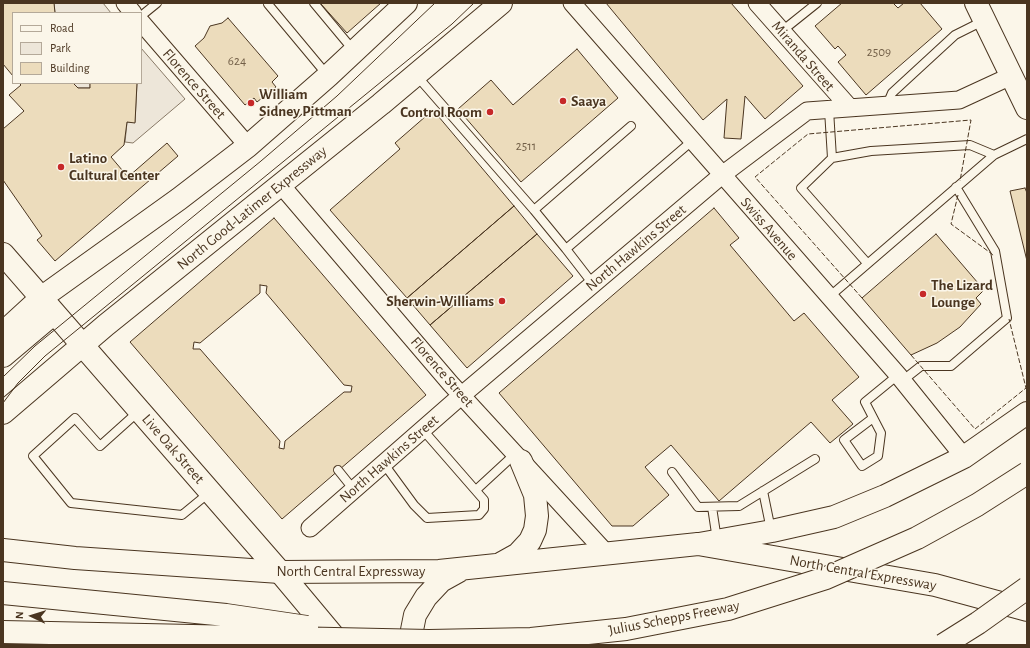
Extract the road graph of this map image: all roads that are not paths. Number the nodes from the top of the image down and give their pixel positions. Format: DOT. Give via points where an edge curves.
graph roads {
  1 [pos="125,3"];
  2 [pos="156,3"];
  3 [pos="314,3"];
  4 [pos="406,3"];
  5 [pos="501,3"];
  6 [pos="572,3"];
  7 [pos="757,3"];
  8 [pos="817,3"];
  9 [pos="268,4"];
  10 [pos="132,12"];
  11 [pos="980,12"];
  12 [pos="142,15"];
  13 [pos="142,23"];
  14 [pos="782,31"];
  15 [pos="355,52"];
  16 [pos="416,75"];
  17 [pos="328,76"];
  18 [pos="1011,76"];
  19 [pos="887,106"];
  20 [pos="850,108"];
  21 [pos="1027,108"];
  22 [pos="829,110"];
  23 [pos="631,126"];
  24 [pos="1027,139"];
  25 [pos="692,141"];
  26 [pos="248,146"];
  27 [pos="994,155"];
  28 [pos="832,158"];
  29 [pos="722,175"];
  30 [pos="281,185"];
  31 [pos="956,187"];
  32 [pos="534,210"];
  33 [pos="566,249"];
  34 [pos="3,254"];
  35 [pos="867,264"];
  36 [pos="593,284"];
  37 [pos="829,297"];
  38 [pos="48,305"];
  39 [pos="3,333"];
  40 [pos="82,345"];
  41 [pos="3,356"];
  42 [pos="900,378"];
  43 [pos="462,395"];
  44 [pos="139,411"];
  45 [pos="3,413"];
  46 [pos="1027,413"];
  47 [pos="873,418"];
  48 [pos="423,430"];
  49 [pos="518,457"];
  50 [pos="964,457"];
  51 [pos="816,459"];
  52 [pos="384,464"];
  53 [pos="338,470"];
  54 [pos="672,472"];
  55 [pos="1027,473"];
  56 [pos="354,490"];
  57 [pos="476,490"];
  58 [pos="763,491"];
  59 [pos="210,492"];
  60 [pos="712,507"];
  61 [pos="310,528"];
  62 [pos="772,531"];
  63 [pos="708,542"];
  64 [pos="3,550"];
  65 [pos="607,554"];
  66 [pos="496,566"];
  67 [pos="458,571"];
  68 [pos="280,572"];
  69 [pos="1027,588"];
  70 [pos="3,593"];
  71 [pos="1027,610"];
  72 [pos="3,632"];
  73 [pos="403,643"];
  74 [pos="341,645"];
  75 [pos="943,645"];
  1 -- 10 [label="street"];
  2 -- 12 [label="lane"];
  3 -- 15 [label="lane"];
  4 -- 15 [label="main road"];
  5 -- 16 [label="main road, North Good-Latimer Expressway"];
  6 -- 25 [label="street, Swiss Avenue"];
  7 -- 14 [label="street, Miranda Street"];
  8 -- 14 [label="lane"];
  9 -- 17 [label="lane"];
  11 -- 18 [label="main road"];
  11 -- 19 [label="lane" via="892,93"];
  13 -- 26 [label="street, Florence Street"];
  14 -- 20 [label="street, Miranda Street"];
  15 -- 17 [label="main road"];
  16 -- 30 [label="main road, North Good-Latimer Expressway"];
  16 -- 32 [label="lane"];
  17 -- 26 [label="main road"];
  18 -- 19 [label="street, North Hawkins Street" via="959,100"];
  18 -- 21 [label="main road"];
  19 -- 20 [label="street, North Hawkins Street"];
  20 -- 22 [label="street, North Hawkins Street"];
  22 -- 28 [label="lane"];
  22 -- 29 [label="street, North Hawkins Street" via="806,111"];
  23 -- 32 [label="lane"];
  24 -- 27 [label="lane"];
  25 -- 29 [label="street, Swiss Avenue"];
  25 -- 33 [label="lane"];
  26 -- 38 [label="main road"];
  27 -- 28 [label="lane" via="970,145 871,150"];
  27 -- 31 [label="lane"];
  28 -- 35 [label="lane" via="801,188"];
  29 -- 36 [label="street, North Hawkins Street"];
  29 -- 37 [label="street, Swiss Avenue"];
  30 -- 40 [label="main road, North Good-Latimer Expressway"];
  30 -- 43 [label="street, Florence Street"];
  31 -- 35 [label="lane"];
  31 -- 42 [label="lane" via="995,251 1008,318 951,366 921,366"];
  32 -- 33 [label="lane"];
  33 -- 36 [label="lane"];
  34 -- 38 [label="main road, Live Oak Street"];
  35 -- 37 [label="lane"];
  36 -- 43 [label="street, North Hawkins Street"];
  37 -- 42 [label="street, Swiss Avenue"];
  38 -- 39 [label="main road"];
  38 -- 40 [label="main road, Live Oak Street"];
  38 -- 41 [label="main road"];
  40 -- 44 [label="main road, Live Oak Street"];
  40 -- 45 [label="main road, North Good-Latimer Expressway"];
  42 -- 47 [label="lane" via="865,402"];
  42 -- 50 [label="street, Swiss Avenue"];
  43 -- 48 [label="street, North Hawkins Street"];
  43 -- 49 [label="street, Florence Street"];
  44 -- 59 [label="main road, Live Oak Street"];
  44 -- 59 [label="lane" via="100,446 75,418 33,456 71,503 182,515"];
  46 -- 50 [label="main road, North Central Expressway"];
  47 -- 47 [label="lane" via="881,433 878,456 862,466 844,440"];
  48 -- 52 [label="street, North Hawkins Street"];
  48 -- 57 [label="lane"];
  49 -- 57 [label="lane"];
  49 -- 65 [label="street, Florence Street"];
  49 -- 66 [label="main road" via="535,495 535,530 530,541 518,554"];
  50 -- 62 [label="main road, North Central Expressway" via="892,493 834,517"];
  51 -- 58 [label="lane"];
  52 -- 56 [label="street, North Hawkins Street"];
  52 -- 57 [label="lane" via="414,505 427,518 479,515 484,509 484,500"];
  53 -- 56 [label="lane"];
  54 -- 60 [label="lane" via="698,507"];
  55 -- 73 [label="main road, Julius Schepps Freeway, bridge" via="945,523 885,553 800,587 728,609 646,626 557,637"];
  56 -- 61 [label="street, North Hawkins Street"];
  58 -- 60 [label="lane" via="739,506"];
  58 -- 62 [label="lane"];
  59 -- 68 [label="main road, Live Oak Street"];
  60 -- 63 [label="lane"];
  62 -- 63 [label="main road, North Central Expressway"];
  63 -- 65 [label="main road, North Central Expressway"];
  63 -- 71 [label="main road, North Central Expressway" via="934,585"];
  64 -- 68 [label="main road, North Central Expressway" via="75,558"];
  65 -- 66 [label="main road, North Central Expressway"];
  66 -- 67 [label="main road, North Central Expressway"];
  67 -- 68 [label="main road, North Central Expressway"];
  67 -- 73 [label="main road" via="440,581 426,597 415,615 412,630"];
  68 -- 74 [label="main road, Live Oak Street"];
  69 -- 75 [label="main road, bridge"];
  70 -- 73 [label="main road, bridge" via="226,615"];
  72 -- 73 [label="main road, Julius Schepps Freeway, bridge"];
}
